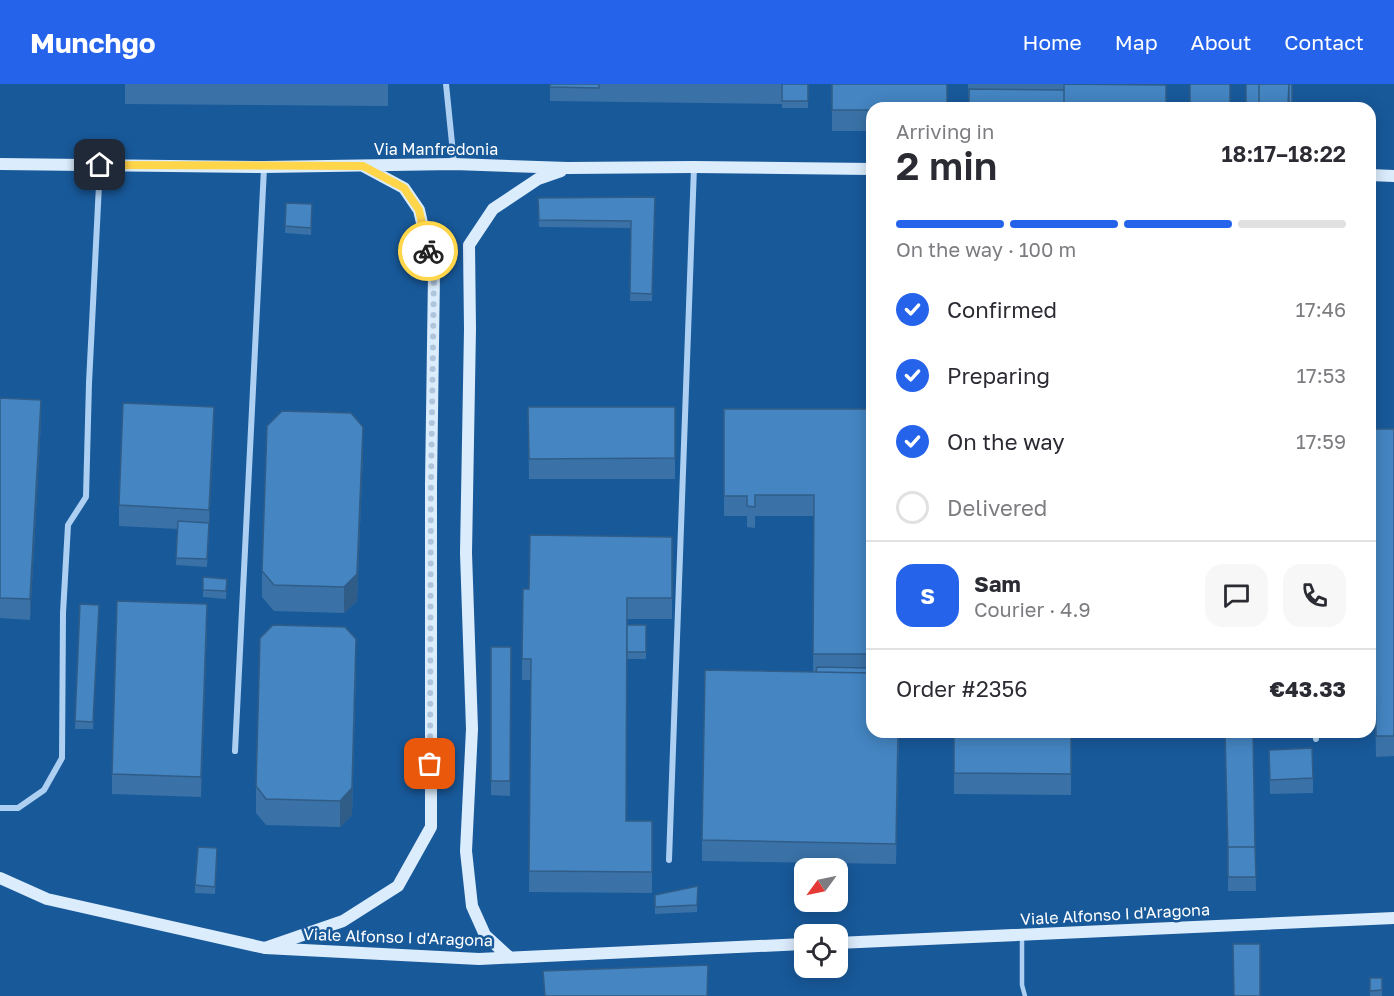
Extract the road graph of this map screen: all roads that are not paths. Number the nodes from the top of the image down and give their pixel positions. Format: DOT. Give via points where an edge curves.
graph roads {
  1 [pos="446,84"];
  2 [pos="0,164"];
  3 [pos="454,164"];
  4 [pos="100,165"];
  5 [pos="363,166"];
  6 [pos="264,167"];
  7 [pos="694,167"];
  8 [pos="567,168"];
  9 [pos="866,169"];
  10 [pos="1376,175"];
  11 [pos="1394,176"];
  12 [pos="235,751"];
  13 [pos="0,808"];
  14 [pos="669,860"];
  15 [pos="0,878"];
  16 [pos="1394,918"];
  17 [pos="1022,935"];
  18 [pos="848,943"];
  19 [pos="794,944"];
  20 [pos="265,948"];
  21 [pos="509,957"];
  22 [pos="1025,996"];
  1 -- 3 [label="street"];
  2 -- 4 [label="main road, Via Manfredonia"];
  3 -- 5 [label="main road, Via Manfredonia"];
  3 -- 8 [label="main road, Via Manfredonia"];
  4 -- 6 [label="main road, Via Manfredonia"];
  4 -- 13 [label="street" via="86,497 68,525 62,758 45,790 18,808"];
  5 -- 6 [label="main road, Via Manfredonia"];
  5 -- 20 [label="main road" via="404,188 419,210 434,274 431,827 398,886 343,921"];
  6 -- 12 [label="street"];
  7 -- 8 [label="main road, Via Manfredonia"];
  7 -- 9 [label="main road, Via Manfredonia"];
  7 -- 14 [label="street"];
  8 -- 21 [label="main road" via="538,179 493,209 469,245 466,553 472,729 466,851 472,906 485,934"];
  10 -- 11 [label="main road"];
  15 -- 20 [label="main road, Viale Alfonso I d'Aragona" via="47,899"];
  16 -- 17 [label="main road, Viale Alfonso I d'Aragona"];
  17 -- 18 [label="main road, Viale Alfonso I d'Aragona"];
  17 -- 22 [label="lane"];
  19 -- 21 [label="main road, Viale Alfonso I d'Aragona"];
  20 -- 21 [label="main road, Viale Alfonso I d'Aragona" via="479,959"];
}
